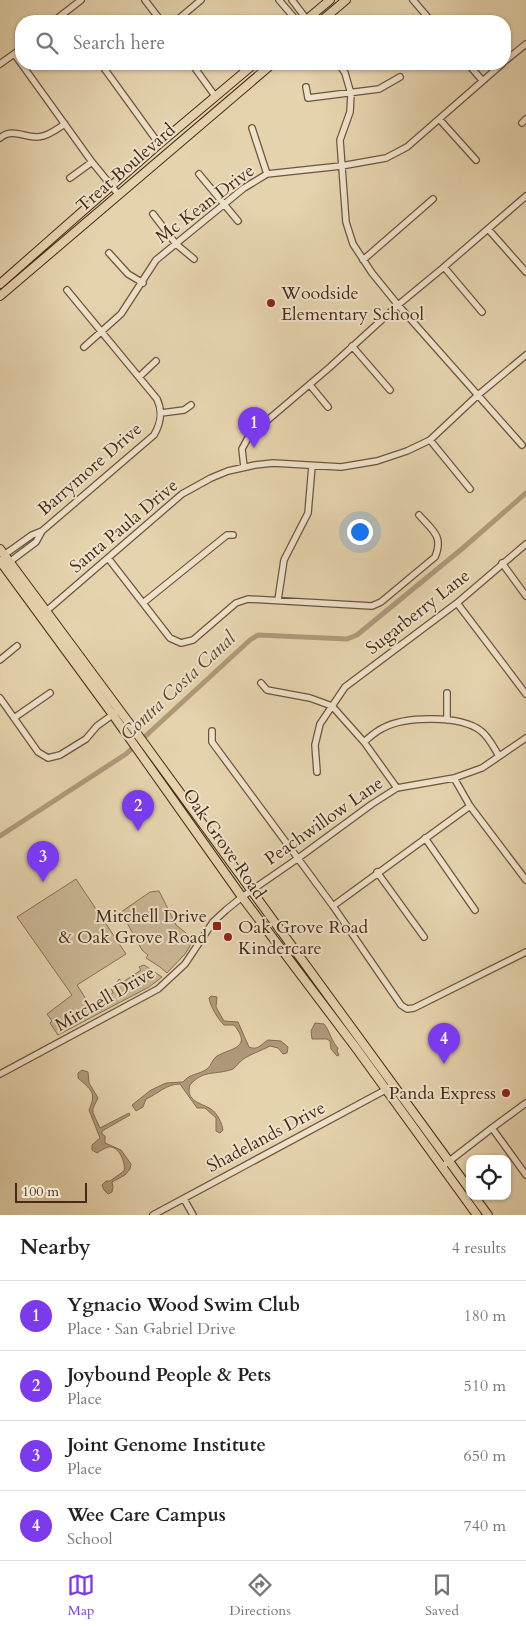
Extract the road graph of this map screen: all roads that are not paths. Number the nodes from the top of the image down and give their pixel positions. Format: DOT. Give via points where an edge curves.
graph roads {
  1 [pos="81,0"];
  2 [pos="146,0"];
  3 [pos="201,0"];
  4 [pos="279,0"];
  5 [pos="292,0"];
  6 [pos="330,0"];
  7 [pos="346,0"];
  8 [pos="413,0"];
  9 [pos="62,15"];
  10 [pos="157,15"];
  11 [pos="183,15"];
  12 [pos="292,15"];
  13 [pos="303,15"];
  14 [pos="314,15"];
  15 [pos="328,15"];
  16 [pos="426,15"];
  17 [pos="526,44"];
  18 [pos="15,55"];
  19 [pos="511,56"];
  20 [pos="0,64"];
  21 [pos="26,70"];
  22 [pos="105,70"];
  23 [pos="196,70"];
  24 [pos="247,70"];
  25 [pos="265,70"];
  26 [pos="343,70"];
  27 [pos="473,70"];
  28 [pos="494,70"];
  29 [pos="400,77"];
  30 [pos="482,80"];
  31 [pos="306,87"];
  32 [pos="351,94"];
  33 [pos="215,96"];
  34 [pos="440,120"];
  35 [pos="65,124"];
  36 [pos="252,128"];
  37 [pos="0,138"];
  38 [pos="159,144"];
  39 [pos="476,160"];
  40 [pos="92,162"];
  41 [pos="341,166"];
  42 [pos="199,174"];
  43 [pos="268,174"];
  44 [pos="70,178"];
  45 [pos="111,186"];
  46 [pos="118,194"];
  47 [pos="526,196"];
  48 [pos="434,199"];
  49 [pos="225,204"];
  50 [pos="153,214"];
  51 [pos="238,221"];
  52 [pos="488,229"];
  53 [pos="176,244"];
  54 [pos="108,252"];
  55 [pos="194,259"];
  56 [pos="363,260"];
  57 [pos="444,267"];
  58 [pos="526,272"];
  59 [pos="143,282"];
  60 [pos="0,284"];
  61 [pos="67,290"];
  62 [pos="0,296"];
  63 [pos="398,305"];
  64 [pos="482,312"];
  65 [pos="101,332"];
  66 [pos="352,346"];
  67 [pos="84,347"];
  68 [pos="525,357"];
  69 [pos="156,361"];
  70 [pos="139,377"];
  71 [pos="310,385"];
  72 [pos="390,390"];
  73 [pos="478,395"];
  74 [pos="191,405"];
  75 [pos="328,407"];
  76 [pos="161,413"];
  77 [pos="430,440"];
  78 [pos="522,445"];
  79 [pos="244,466"];
  80 [pos="312,466"];
  81 [pos="470,489"];
  82 [pos="419,515"];
  83 [pos="42,531"];
  84 [pos="233,535"];
  85 [pos="526,544"];
  86 [pos="108,558"];
  87 [pos="3,560"];
  88 [pos="502,563"];
  89 [pos="526,596"];
  90 [pos="278,600"];
  91 [pos="143,603"];
  92 [pos="457,603"];
  93 [pos="43,614"];
  94 [pos="18,646"];
  95 [pos="0,660"];
  96 [pos="262,683"];
  97 [pos="50,693"];
  98 [pos="447,693"];
  99 [pos="526,694"];
  100 [pos="0,698"];
  101 [pos="332,706"];
  102 [pos="116,712"];
  103 [pos="14,718"];
  104 [pos="446,720"];
  105 [pos="212,731"];
  106 [pos="526,738"];
  107 [pos="364,742"];
  108 [pos="142,756"];
  109 [pos="499,756"];
  110 [pos="317,772"];
  111 [pos="165,773"];
  112 [pos="454,778"];
  113 [pos="397,788"];
  114 [pos="470,806"];
  115 [pos="425,838"];
  116 [pos="297,859"];
  117 [pos="377,872"];
  118 [pos="526,880"];
  119 [pos="251,890"];
  120 [pos="242,897"];
  121 [pos="333,906"];
  122 [pos="475,910"];
  123 [pos="424,936"];
  124 [pos="526,952"];
  125 [pos="0,1074"];
  126 [pos="393,1085"];
  127 [pos="386,1090"];
  128 [pos="526,1103"];
  129 [pos="492,1128"];
  130 [pos="447,1164"];
  131 [pos="526,1175"];
  132 [pos="466,1185"];
  133 [pos="184,1199"];
  134 [pos="477,1200"];
  135 [pos="153,1215"];
  136 [pos="193,1215"];
  137 [pos="478,1215"];
  138 [pos="488,1215"];
  1 -- 9 [label="street"];
  2 -- 10 [label="street"];
  3 -- 11 [label="street"];
  4 -- 12 [label="street"];
  5 -- 13 [label="street"];
  6 -- 14 [label="main road"];
  7 -- 15 [label="main road"];
  8 -- 16 [label="street"];
  17 -- 19 [label="street"];
  18 -- 20 [label="street"];
  21 -- 35 [label="street"];
  22 -- 38 [label="street"];
  23 -- 33 [label="street"];
  24 -- 33 [label="main road, Treat Boulevard"];
  25 -- 46 [label="main road, Treat Boulevard"];
  26 -- 32 [label="street"];
  27 -- 30 [label="street"];
  28 -- 30 [label="street, Mc Kean Drive"];
  29 -- 32 [label="street" via="379,89"];
  30 -- 34 [label="street, Mc Kean Drive"];
  31 -- 32 [label="street" via="308,98"];
  32 -- 41 [label="street" via="350,112 340,140"];
  33 -- 38 [label="main road, Treat Boulevard"];
  34 -- 39 [label="street"];
  34 -- 41 [label="street, Mc Kean Drive" via="407,147 386,158"];
  35 -- 37 [label="street" via="44,136 15,132"];
  35 -- 40 [label="street"];
  36 -- 43 [label="street"];
  38 -- 45 [label="main road, Treat Boulevard"];
  40 -- 44 [label="street"];
  40 -- 45 [label="street"];
  41 -- 43 [label="street, Mc Kean Drive"];
  41 -- 56 [label="street" via="346,222 353,244"];
  42 -- 49 [label="street"];
  43 -- 49 [label="street, Mc Kean Drive"];
  45 -- 46 [label="street"];
  45 -- 60 [label="main road, Treat Boulevard"];
  46 -- 62 [label="main road, Treat Boulevard"];
  47 -- 52 [label="street"];
  48 -- 56 [label="street"];
  49 -- 51 [label="street"];
  49 -- 53 [label="street, Mc Kean Drive"];
  50 -- 53 [label="street"];
  52 -- 57 [label="street"];
  52 -- 58 [label="street"];
  53 -- 55 [label="street"];
  53 -- 59 [label="street, Mc Kean Drive" via="156,260"];
  54 -- 59 [label="street" via="128,274"];
  56 -- 63 [label="street"];
  57 -- 63 [label="street"];
  57 -- 64 [label="street"];
  59 -- 65 [label="street, Mc Kean Drive" via="121,314"];
  61 -- 65 [label="street, Barrymore Drive"];
  63 -- 66 [label="street"];
  63 -- 73 [label="street"];
  65 -- 67 [label="street, Mc Kean Drive"];
  65 -- 70 [label="street, Barrymore Drive"];
  66 -- 71 [label="street"];
  66 -- 72 [label="street"];
  68 -- 73 [label="street, Santa Paula Drive"];
  69 -- 70 [label="street"];
  70 -- 76 [label="street, Barrymore Drive" via="157,399"];
  71 -- 75 [label="street"];
  71 -- 79 [label="street" via="249,436 242,449"];
  73 -- 77 [label="street, Santa Paula Drive"];
  73 -- 78 [label="street"];
  74 -- 76 [label="street" via="184,410"];
  76 -- 83 [label="street, Barrymore Drive" via="160,425 154,435"];
  77 -- 80 [label="street, Santa Paula Drive" via="377,461 341,467"];
  77 -- 81 [label="street"];
  79 -- 80 [label="street, Santa Paula Drive" via="273,463"];
  79 -- 86 [label="street, Santa Paula Drive" via="211,478 182,494"];
  80 -- 90 [label="street" via="308,513 284,560"];
  82 -- 90 [label="street" via="439,539 435,557 381,602 372,606"];
  83 -- 87 [label="street, Barrymore Drive" via="32,535"];
  83 -- 87 [label="street, Barrymore Drive" via="36,542"];
  84 -- 91 [label="street" via="227,535"];
  85 -- 88 [label="street, Sugarberry Lane"];
  86 -- 91 [label="street"];
  86 -- 93 [label="street, Santa Paula Drive"];
  87 -- 93 [label="main road, Oak Grove Road"];
  88 -- 89 [label="street"];
  88 -- 92 [label="street, Sugarberry Lane"];
  90 -- 91 [label="street" via="248,599 236,603 193,640 181,642 170,638"];
  92 -- 99 [label="street"];
  92 -- 101 [label="street, Sugarberry Lane" via="345,688"];
  93 -- 102 [label="main road, Oak Grove Road"];
  94 -- 95 [label="street"];
  96 -- 101 [label="street" via="268,690"];
  97 -- 103 [label="street"];
  98 -- 104 [label="street"];
  100 -- 103 [label="street"];
  101 -- 107 [label="street"];
  101 -- 110 [label="street, Sugarberry Lane" via="318,731 315,745"];
  102 -- 103 [label="street" via="86,739 53,758 38,752"];
  102 -- 108 [label="main road, Oak Grove Road"];
  102 -- 111 [label="main road, Oak Grove Road" via="138,735"];
  104 -- 107 [label="street" via="397,723 383,728"];
  104 -- 109 [label="street" via="464,722 480,730"];
  105 -- 116 [label="street" via="212,742"];
  106 -- 109 [label="street, Peachwillow Lane"];
  107 -- 113 [label="street"];
  108 -- 111 [label="main road" via="146,756 158,772"];
  108 -- 120 [label="main road, Oak Grove Road"];
  109 -- 112 [label="street, Peachwillow Lane" via="482,768"];
  111 -- 119 [label="main road, Oak Grove Road"];
  112 -- 113 [label="street, Peachwillow Lane"];
  112 -- 114 [label="street"];
  113 -- 116 [label="street, Peachwillow Lane"];
  114 -- 115 [label="street"];
  114 -- 118 [label="street"];
  115 -- 117 [label="street"];
  115 -- 122 [label="street"];
  116 -- 119 [label="street, Peachwillow Lane"];
  116 -- 121 [label="street"];
  117 -- 121 [label="street"];
  117 -- 123 [label="street"];
  119 -- 120 [label="street, Mitchell Drive"];
  119 -- 126 [label="main road, Oak Grove Road"];
  120 -- 125 [label="street, Mitchell Drive" via="213,922 185,964 158,989"];
  120 -- 127 [label="main road, Oak Grove Road"];
  121 -- 124 [label="street" via="401,1005 408,1009"];
  126 -- 127 [label="street, Shadelands Drive"];
  126 -- 130 [label="main road, Oak Grove Road"];
  127 -- 130 [label="main road, Oak Grove Road"];
  127 -- 133 [label="street, Shadelands Drive"];
  128 -- 129 [label="street"];
  129 -- 130 [label="street"];
  129 -- 131 [label="street"];
  130 -- 132 [label="main road, Oak Grove Road"];
  130 -- 137 [label="main road, Oak Grove Road"];
  133 -- 135 [label="street, Shadelands Drive"];
  133 -- 136 [label="street"];
  134 -- 138 [label="main road"];
}
